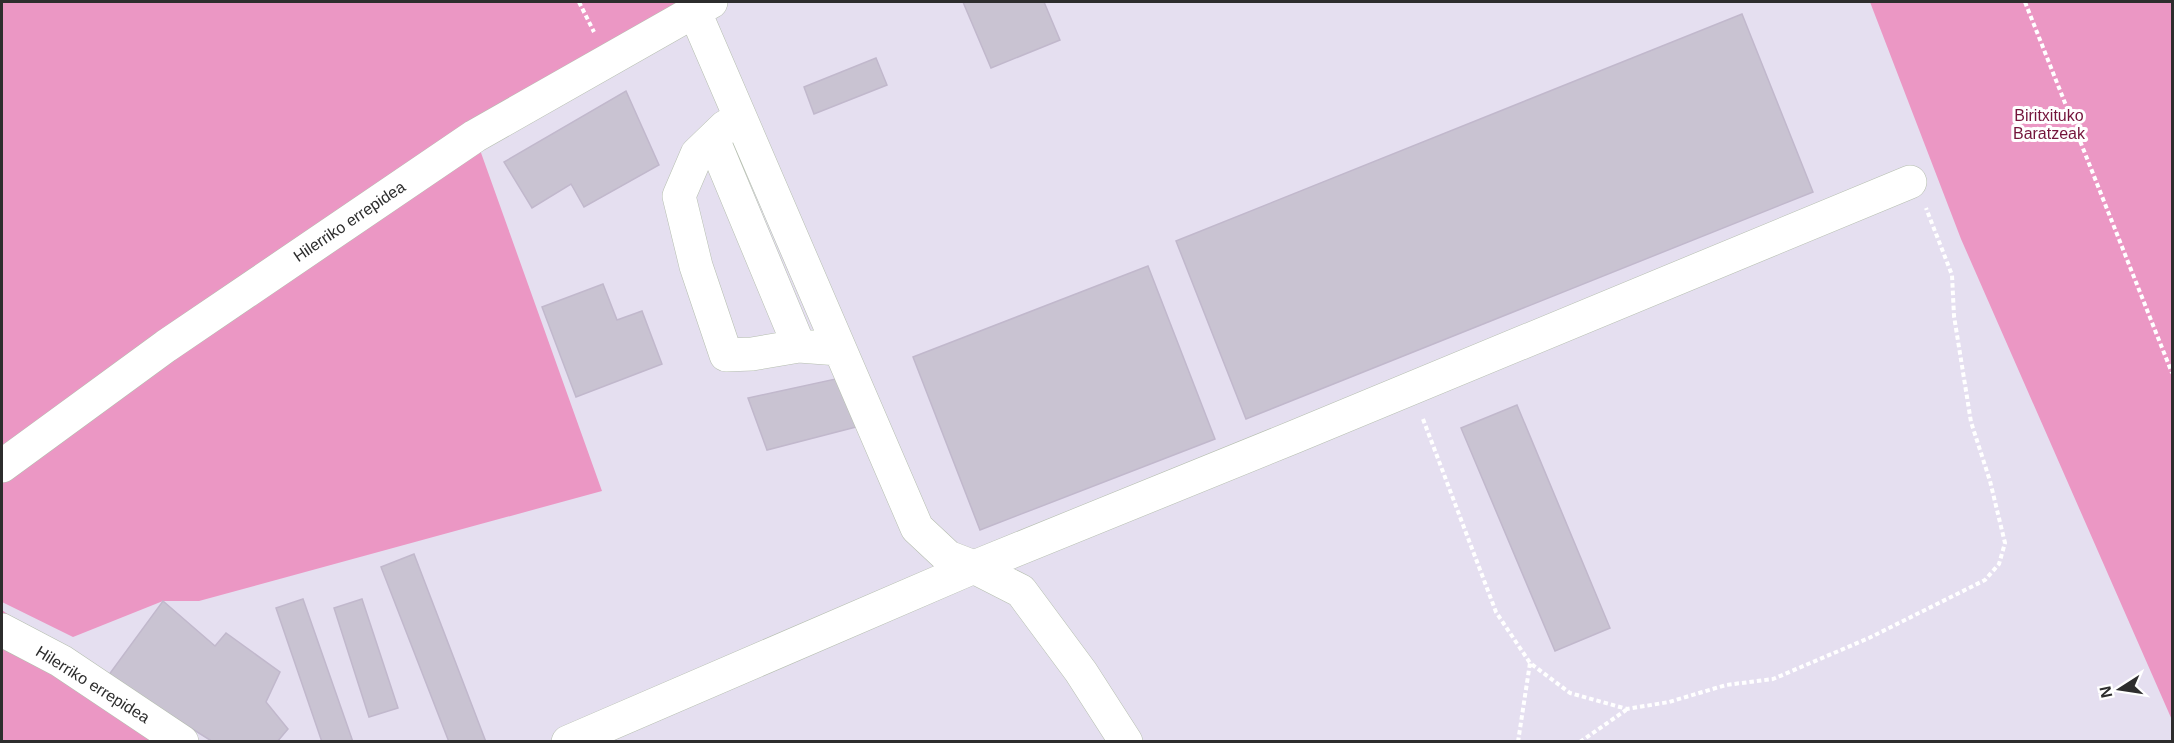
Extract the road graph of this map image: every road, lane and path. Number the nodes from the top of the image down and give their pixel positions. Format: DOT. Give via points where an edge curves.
graph roads {
  1 [pos="2025,2"];
  2 [pos="703,6"];
  3 [pos="740,118"];
  4 [pos="713,139"];
  5 [pos="1910,182"];
  6 [pos="799,346"];
  7 [pos="838,349"];
  8 [pos="2172,373"];
  9 [pos="1412,389"];
  10 [pos="2,466"];
  11 [pos="974,567"];
  12 [pos="2,630"];
  13 [pos="1530,663"];
  14 [pos="1627,709"];
  15 [pos="182,741"];
  16 [pos="568,741"];
  17 [pos="1126,741"];
  18 [pos="1518,741"];
  19 [pos="1580,741"];
  1 -- 8 [label="path"];
  2 -- 3 [label="street"];
  2 -- 10 [label="street, Hilerriko errepidea" via="475,136 166,346"];
  3 -- 4 [label="street"];
  3 -- 7 [label="street"];
  4 -- 6 [label="street"];
  4 -- 6 [label="street" via="697,154 679,196 696,266 726,355"];
  5 -- 9 [label="street"];
  5 -- 14 [label="path" via="1921,195 1952,275 1954,316 1971,422 2006,543 1999,564 1985,580 1869,638 1773,679 1726,685 1669,702"];
  6 -- 7 [label="street"];
  7 -- 11 [label="street" via="917,528 948,557"];
  9 -- 11 [label="street"];
  9 -- 13 [label="path" via="1496,612"];
  11 -- 16 [label="street"];
  11 -- 17 [label="street" via="1021,591"];
  12 -- 15 [label="street, Hilerriko errepidea" via="61,661"];
  13 -- 14 [label="path" via="1570,693"];
  13 -- 18 [label="path"];
  14 -- 19 [label="path"];
}
